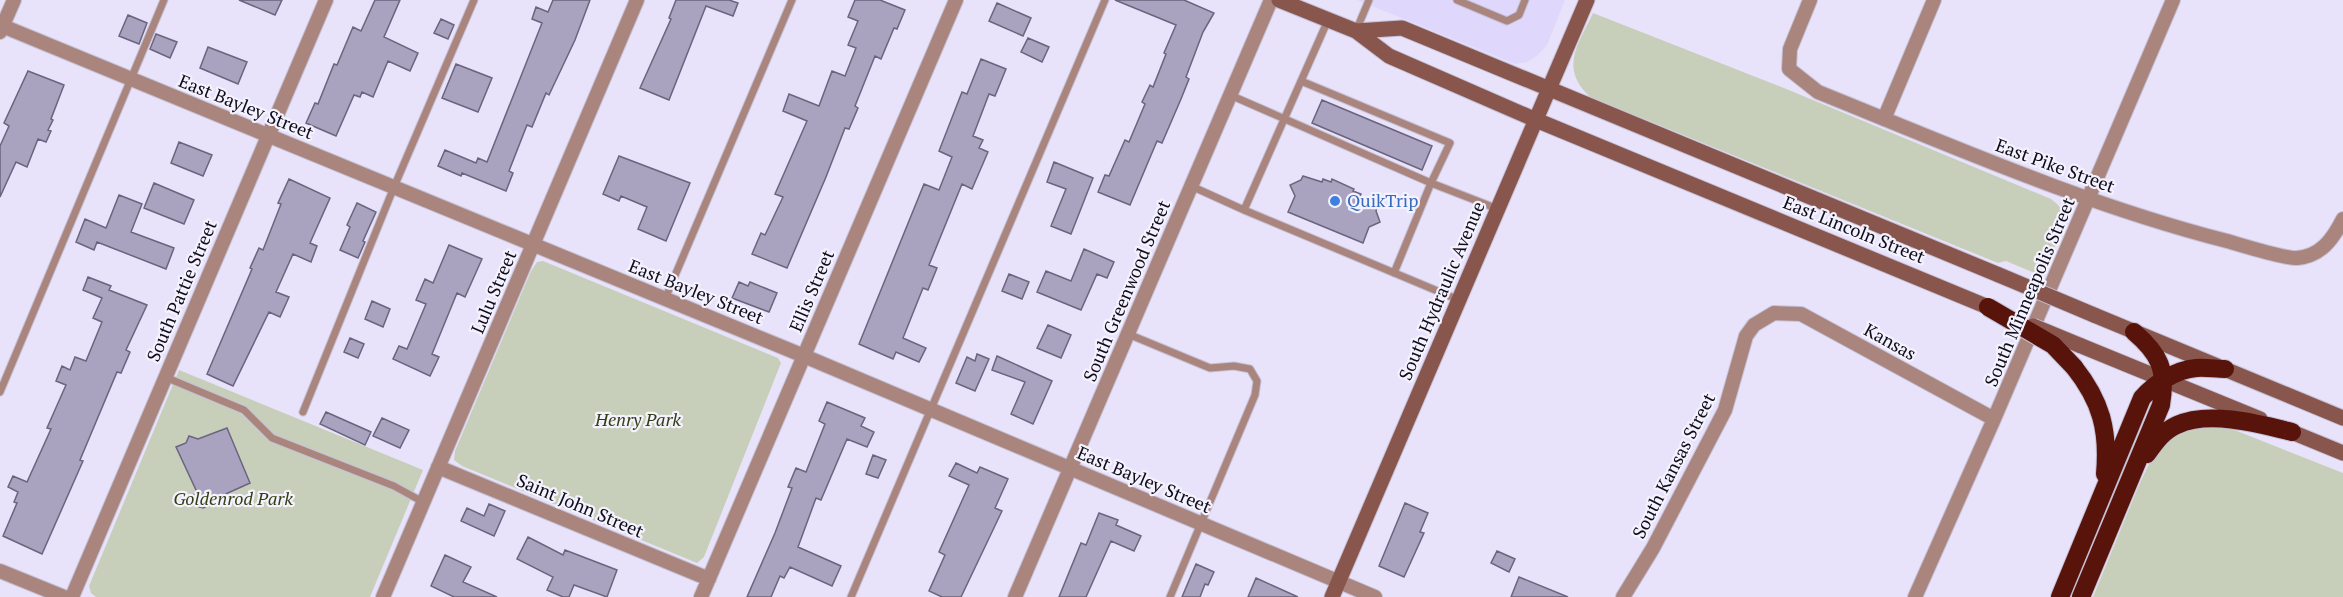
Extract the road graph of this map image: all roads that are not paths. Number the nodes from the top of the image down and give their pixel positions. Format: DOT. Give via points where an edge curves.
graph roads {
  1 [pos="14,0"];
  2 [pos="164,0"];
  3 [pos="326,0"];
  4 [pos="474,0"];
  5 [pos="637,0"];
  6 [pos="792,0"];
  7 [pos="956,0"];
  8 [pos="1105,0"];
  9 [pos="1271,0"];
  10 [pos="1279,0"];
  11 [pos="1369,0"];
  12 [pos="1457,0"];
  13 [pos="1525,0"];
  14 [pos="1585,0"];
  15 [pos="1810,0"];
  16 [pos="1934,0"];
  17 [pos="2173,0"];
  18 [pos="1308,5"];
  19 [pos="1328,20"];
  20 [pos="1,28"];
  21 [pos="1356,31"];
  22 [pos="130,79"];
  23 [pos="1301,81"];
  24 [pos="1548,90"];
  25 [pos="1230,95"];
  26 [pos="1884,119"];
  27 [pos="1284,120"];
  28 [pos="1536,120"];
  29 [pos="268,135"];
  30 [pos="1431,183"];
  31 [pos="1191,186"];
  32 [pos="394,187"];
  33 [pos="2090,199"];
  34 [pos="1498,209"];
  35 [pos="1244,210"];
  36 [pos="2343,219"];
  37 [pos="534,245"];
  38 [pos="1394,273"];
  39 [pos="665,299"];
  40 [pos="1460,300"];
  41 [pos="1989,307"];
  42 [pos="1765,317"];
  43 [pos="2134,332"];
  44 [pos="1128,334"];
  45 [pos="804,356"];
  46 [pos="2225,369"];
  47 [pos="165,377"];
  48 [pos="2163,380"];
  49 [pos="0,392"];
  50 [pos="930,409"];
  51 [pos="303,412"];
  52 [pos="2343,418"];
  53 [pos="1994,419"];
  54 [pos="2292,432"];
  55 [pos="2343,453"];
  56 [pos="438,467"];
  57 [pos="1070,468"];
  58 [pos="2129,480"];
  59 [pos="2104,492"];
  60 [pos="423,502"];
  61 [pos="1200,523"];
  62 [pos="0,571"];
  63 [pos="709,579"];
  64 [pos="1339,582"];
  65 [pos="64,597"];
  66 [pos="72,597"];
  67 [pos="383,597"];
  68 [pos="701,597"];
  69 [pos="851,597"];
  70 [pos="1015,597"];
  71 [pos="1170,597"];
  72 [pos="1332,597"];
  73 [pos="1375,597"];
  74 [pos="1623,597"];
  75 [pos="1915,597"];
  76 [pos="2060,597"];
  77 [pos="2081,597"];
  1 -- 20 [label="street"];
  2 -- 22 [label="lane"];
  3 -- 29 [label="street, South Pattie Street"];
  4 -- 32 [label="lane"];
  5 -- 37 [label="street, Lulu Street"];
  6 -- 39 [label="lane"];
  7 -- 45 [label="street, Ellis Street"];
  8 -- 50 [label="lane"];
  9 -- 25 [label="street, South Greenwood Street"];
  10 -- 18 [label="street, East Lincoln Street"];
  11 -- 21 [label="lane"];
  12 -- 13 [label="lane" via="1507,21 1519,15"];
  14 -- 24 [label="street, South Hydraulic Avenue"];
  15 -- 26 [label="street, East Pike Street" via="1790,49 1789,69 1818,92"];
  16 -- 26 [label="street"];
  17 -- 33 [label="street, South Minneapolis Street"];
  18 -- 19 [label="street, East Lincoln Street"];
  19 -- 21 [label="street, East Lincoln Street"];
  19 -- 23 [label="lane"];
  20 -- 22 [label="street, East Bayley Street"];
  21 -- 24 [label="street, East Lincoln Street" via="1402,28"];
  21 -- 28 [label="street, East Lincoln Street" via="1389,57"];
  22 -- 29 [label="street, East Bayley Street"];
  22 -- 49 [label="lane"];
  23 -- 27 [label="lane"];
  23 -- 30 [label="lane" via="1450,143"];
  24 -- 28 [label="street, South Hydraulic Avenue"];
  24 -- 43 [label="street, East Lincoln Street, bridge"];
  25 -- 27 [label="lane"];
  25 -- 31 [label="street, South Greenwood Street"];
  26 -- 33 [label="street, East Pike Street"];
  27 -- 30 [label="lane"];
  27 -- 35 [label="lane"];
  28 -- 34 [label="street, South Hydraulic Avenue"];
  28 -- 41 [label="street, East Lincoln Street"];
  29 -- 32 [label="street, East Bayley Street"];
  29 -- 47 [label="street, South Pattie Street"];
  30 -- 34 [label="lane"];
  30 -- 38 [label="lane"];
  31 -- 35 [label="lane"];
  31 -- 44 [label="street, South Greenwood Street"];
  32 -- 37 [label="street, East Bayley Street"];
  32 -- 51 [label="lane"];
  33 -- 36 [label="street, East Pike Street" via="2295,259 2325,248"];
  33 -- 53 [label="street, South Minneapolis Street"];
  34 -- 40 [label="street, South Hydraulic Avenue"];
  35 -- 38 [label="lane"];
  37 -- 39 [label="street, East Bayley Street"];
  37 -- 56 [label="street, Lulu Street"];
  38 -- 40 [label="lane"];
  39 -- 45 [label="street, East Bayley Street"];
  40 -- 64 [label="street, South Hydraulic Avenue"];
  41 -- 48 [label="street, East Lincoln Street, bridge"];
  41 -- 59 [label="highway, bridge" via="2053,345 2093,394 2102,414 2107,454"];
  42 -- 53 [label="street, Kansas" via="1774,313 1801,314"];
  42 -- 74 [label="street, South Kansas Street" via="1746,336 1725,410"];
  43 -- 46 [label="street, East Lincoln Street"];
  43 -- 48 [label="highway" via="2152,347"];
  44 -- 57 [label="street, South Greenwood Street"];
  44 -- 61 [label="lane" via="1210,368 1250,369 1257,381 1255,395"];
  45 -- 50 [label="street, East Bayley Street"];
  45 -- 63 [label="street, Ellis Street"];
  46 -- 48 [label="highway" via="2196,368"];
  46 -- 52 [label="street, East Lincoln Street"];
  47 -- 60 [label="lane" via="244,410 272,438 393,486"];
  47 -- 66 [label="street, South Pattie Street"];
  48 -- 54 [label="street, East Lincoln Street"];
  48 -- 58 [label="highway" via="2161,405"];
  48 -- 59 [label="highway" via="2142,398"];
  50 -- 57 [label="street, East Bayley Street"];
  50 -- 69 [label="lane"];
  53 -- 75 [label="street, South Minneapolis Street"];
  54 -- 55 [label="street, East Lincoln Street"];
  54 -- 58 [label="highway" via="2205,418 2178,424 2158,439"];
  56 -- 60 [label="street, Lulu Street"];
  56 -- 63 [label="street, Saint John Street"];
  57 -- 61 [label="street, East Bayley Street"];
  57 -- 70 [label="street, South Greenwood Street"];
  58 -- 77 [label="highway"];
  59 -- 76 [label="highway"];
  60 -- 67 [label="street, Lulu Street"];
  61 -- 64 [label="street, East Bayley Street"];
  61 -- 71 [label="lane"];
  62 -- 65 [label="street"];
  63 -- 68 [label="street, Ellis Street"];
  64 -- 72 [label="street, South Hydraulic Avenue"];
  64 -- 73 [label="street, East Bayley Street"];
}
